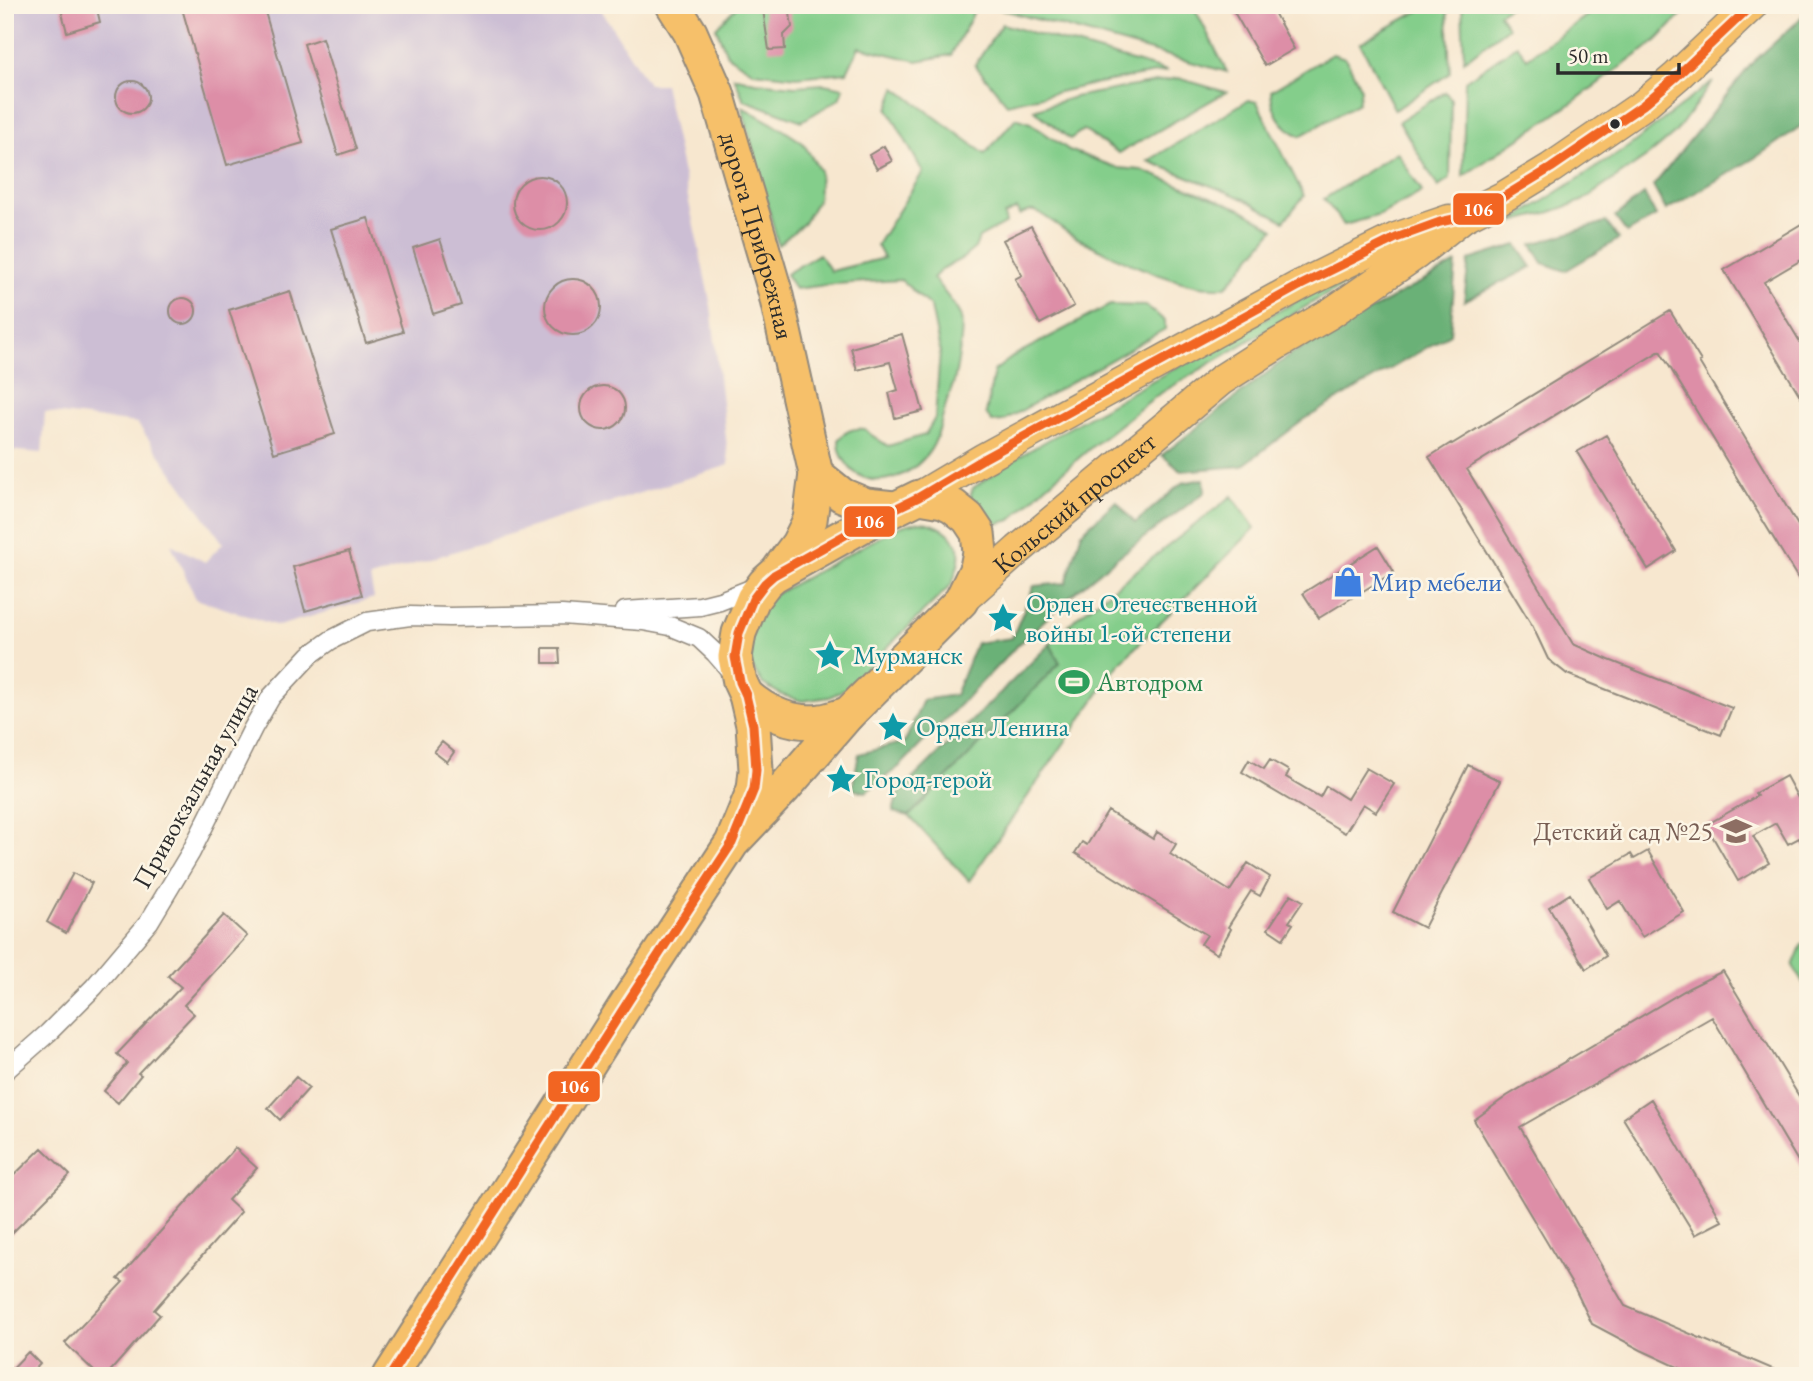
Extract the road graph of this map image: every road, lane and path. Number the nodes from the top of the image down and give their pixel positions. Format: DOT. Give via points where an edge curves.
graph roads {
  1 [pos="673,5"];
  2 [pos="1752,5"];
  3 [pos="1463,217"];
  4 [pos="816,474"];
  5 [pos="907,503"];
  6 [pos="769,579"];
  7 [pos="961,601"];
  8 [pos="566,615"];
  9 [pos="743,688"];
  10 [pos="848,714"];
  11 [pos="732,843"];
  12 [pos="5,1071"];
  13 [pos="390,1376"];
  1 -- 4 [label="highway, дорога Прибрежная" via="717,93 775,292"];
  2 -- 3 [label="main road, Кольский проспект" via="1643,105 1551,168"];
  3 -- 5 [label="main road, Кольский проспект" via="1396,238 1298,286"];
  3 -- 7 [label="main road, Кольский проспект" via="1415,255 1222,380"];
  4 -- 5 [label="highway" via="842,495 866,505"];
  4 -- 6 [label="highway" via="810,520 798,544"];
  5 -- 6 [label="highway, Кольский проспект"];
  5 -- 7 [label="highway" via="943,501 968,518 978,533 977,568"];
  6 -- 8 [label="street" via="700,606"];
  6 -- 9 [label="highway" via="753,599 739,633 735,657"];
  7 -- 10 [label="highway, Кольский проспект"];
  8 -- 9 [label="street" via="670,626 699,638"];
  8 -- 12 [label="street, Привокзальная улица" via="410,616 368,622 310,655 271,697 191,852 149,922 94,987"];
  9 -- 10 [label="highway" via="758,706 799,721"];
  9 -- 11 [label="highway" via="753,724 756,770 754,789"];
  10 -- 11 [label="highway, Кольский проспект"];
  11 -- 13 [label="highway"];
}
